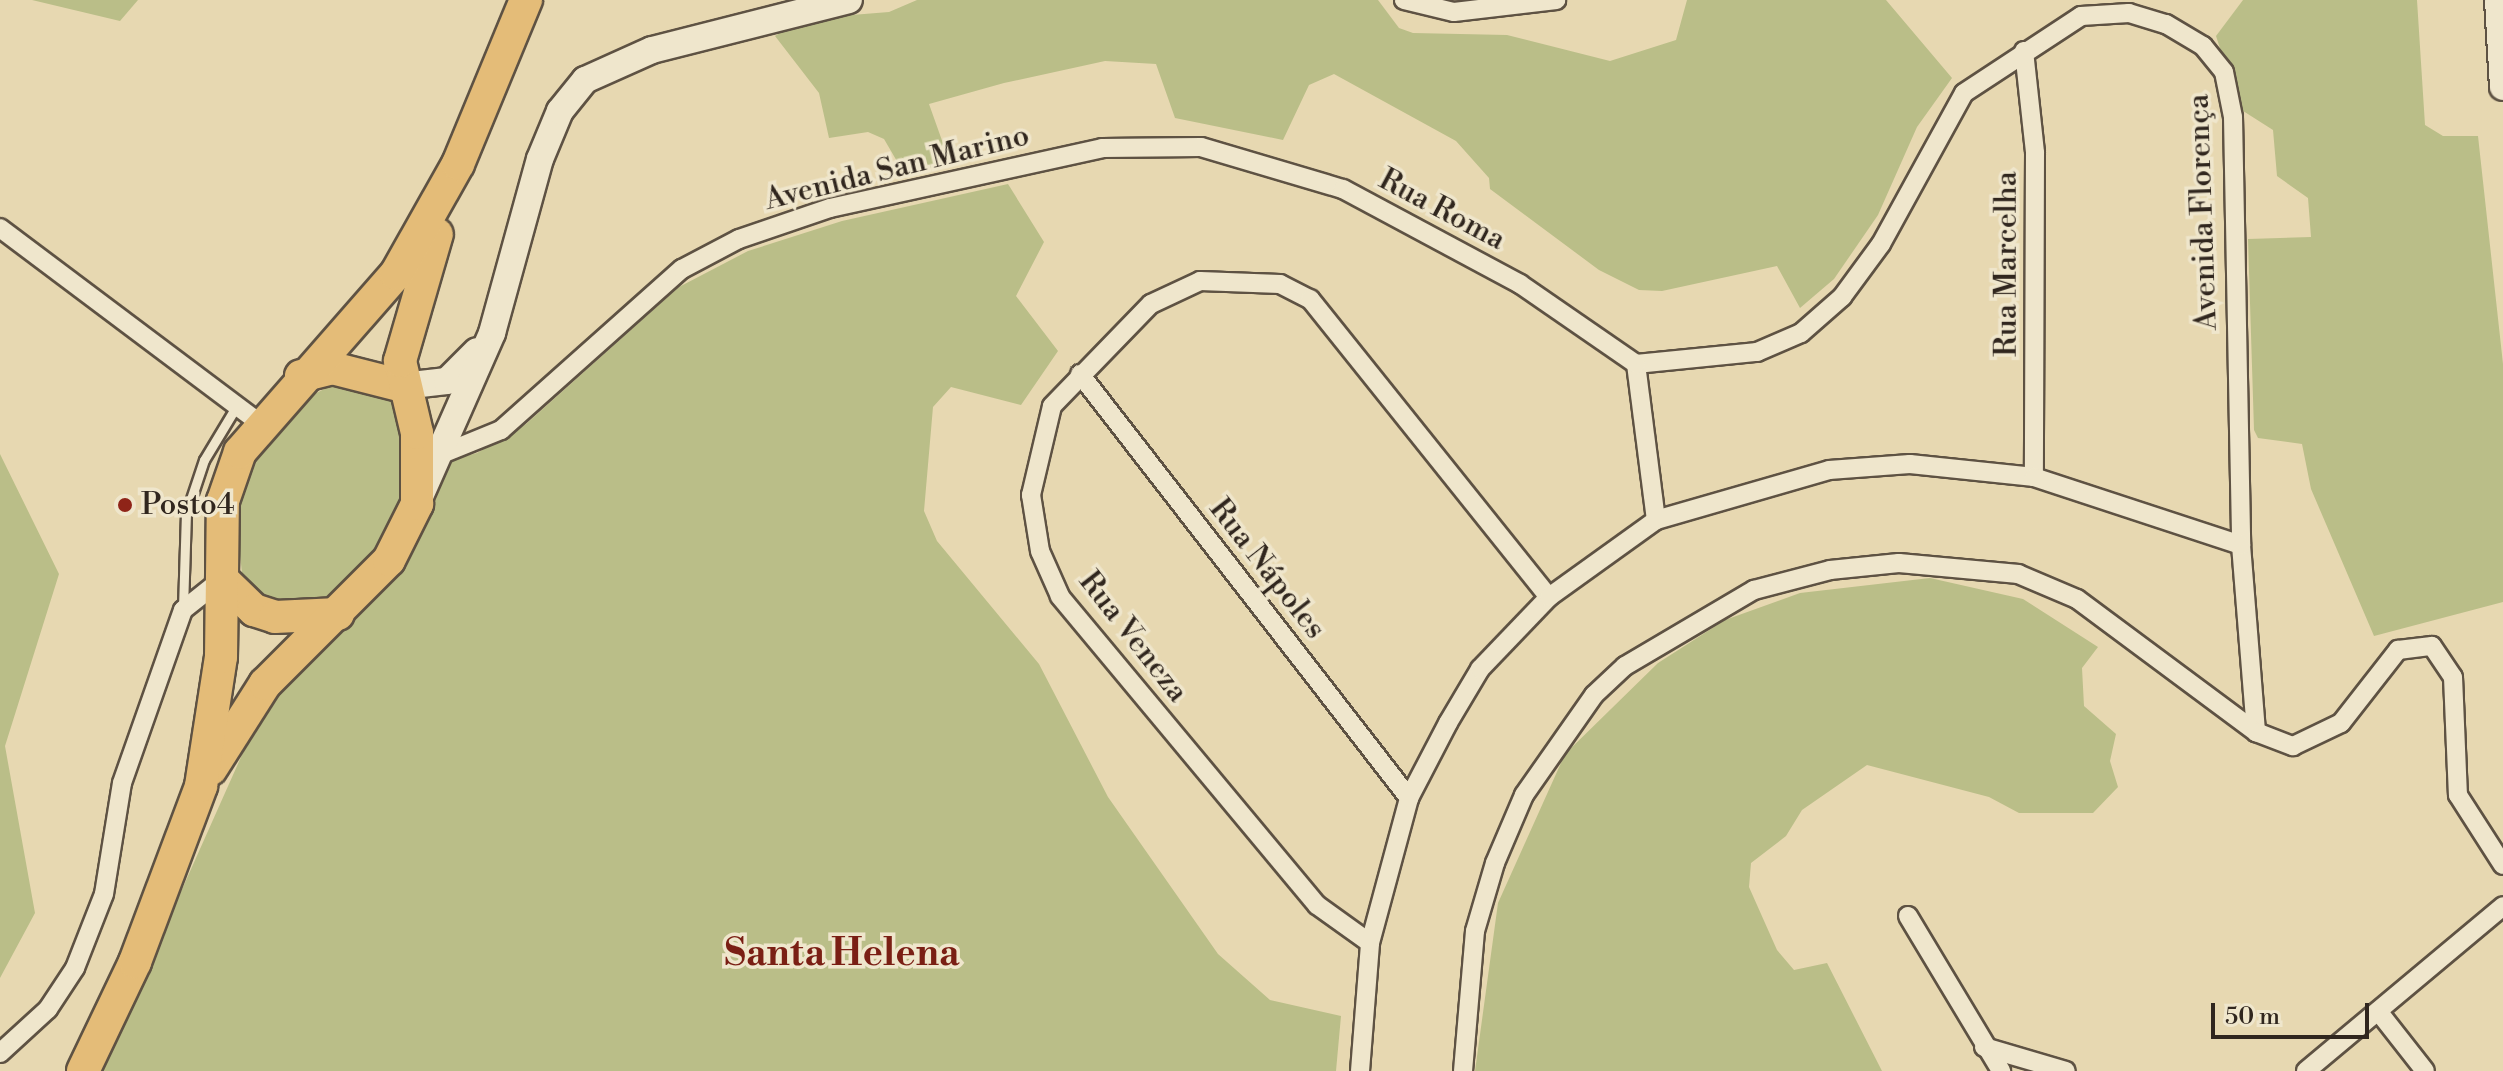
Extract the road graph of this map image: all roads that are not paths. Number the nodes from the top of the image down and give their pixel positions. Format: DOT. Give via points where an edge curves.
graph roads {
  1 [pos="526,0"];
  2 [pos="849,0"];
  3 [pos="1404,0"];
  4 [pos="1556,0"];
  5 [pos="2498,0"];
  6 [pos="2024,51"];
  7 [pos="2503,87"];
  8 [pos="1201,147"];
  9 [pos="458,164"];
  10 [pos="0,228"];
  11 [pos="492,333"];
  12 [pos="1636,364"];
  13 [pos="1080,374"];
  14 [pos="301,376"];
  15 [pos="403,386"];
  16 [pos="247,414"];
  17 [pos="442,454"];
  18 [pos="2034,477"];
  19 [pos="417,504"];
  20 [pos="1656,520"];
  21 [pos="2241,545"];
  22 [pos="222,579"];
  23 [pos="1549,597"];
  24 [pos="183,610"];
  25 [pos="338,614"];
  26 [pos="2256,732"];
  27 [pos="201,786"];
  28 [pos="1409,798"];
  29 [pos="2503,865"];
  30 [pos="2503,906"];
  31 [pos="1908,916"];
  32 [pos="1370,943"];
  33 [pos="2378,1011"];
  34 [pos="1984,1047"];
  35 [pos="0,1053"];
  36 [pos="83,1071"];
  37 [pos="1360,1071"];
  38 [pos="1463,1071"];
  39 [pos="2001,1071"];
  40 [pos="2066,1071"];
  41 [pos="2306,1071"];
  42 [pos="2425,1071"];
  1 -- 9 [label="highway"];
  2 -- 11 [label="main road" via="652,50 585,80 560,111 540,159"];
  3 -- 4 [label="street" via="1454,12"];
  5 -- 7 [label="main road"];
  6 -- 12 [label="street, Avenida Florença" via="1964,93 1881,244 1842,297 1801,333 1757,352"];
  6 -- 18 [label="street, Rua Marcelha" via="2035,153"];
  6 -- 21 [label="street, Avenida Florença" via="2081,16 2129,13 2203,46 2224,72 2233,117"];
  8 -- 12 [label="street, Rua Roma" via="1343,189 1424,228"];
  8 -- 17 [label="street, Avenida San Marino" via="1102,148 1030,161 830,208 739,239 682,269 501,430"];
  9 -- 14 [label="highway" via="396,274"];
  9 -- 15 [label="highway" via="410,307 400,361"];
  10 -- 16 [label="street"];
  11 -- 15 [label="main road" via="447,381"];
  11 -- 17 [label="main road"];
  12 -- 20 [label="street"];
  13 -- 23 [label="street, Rua Veneza" via="1151,304 1200,281 1280,284 1310,299 1362,359"];
  13 -- 28 [label="street, Rua Nápoles"];
  13 -- 32 [label="street, Rua Veneza" via="1052,406 1031,495 1040,551 1060,596 1317,905"];
  14 -- 15 [label="highway" via="332,368"];
  14 -- 16 [label="highway"];
  15 -- 19 [label="highway" via="417,433"];
  16 -- 22 [label="highway" via="223,501"];
  16 -- 24 [label="lane" via="204,460 186,514"];
  17 -- 19 [label="main road"];
  18 -- 20 [label="street" via="1910,464 1829,470"];
  18 -- 21 [label="street"];
  19 -- 25 [label="highway" via="389,560"];
  20 -- 23 [label="street"];
  21 -- 26 [label="street, Avenida Florença"];
  22 -- 24 [label="street"];
  22 -- 25 [label="highway" via="254,610 275,617"];
  22 -- 27 [label="highway" via="221,657"];
  23 -- 28 [label="street" via="1480,669"];
  24 -- 35 [label="street" via="122,783 104,894 75,968 48,1009"];
  25 -- 27 [label="highway" via="265,684"];
  26 -- 29 [label="street" via="2277,744 2307,744 2341,723 2398,650 2432,646 2453,677 2458,795"];
  26 -- 38 [label="street" via="2077,599 2018,574 1899,563 1754,590 1625,666 1594,695 1524,795 1475,931"];
  27 -- 36 [label="highway" via="135,962"];
  28 -- 32 [label="street"];
  30 -- 33 [label="street"];
  31 -- 34 [label="street"];
  32 -- 37 [label="street"];
  33 -- 41 [label="street"];
  33 -- 42 [label="street"];
  34 -- 39 [label="street"];
  34 -- 40 [label="street"];
}
